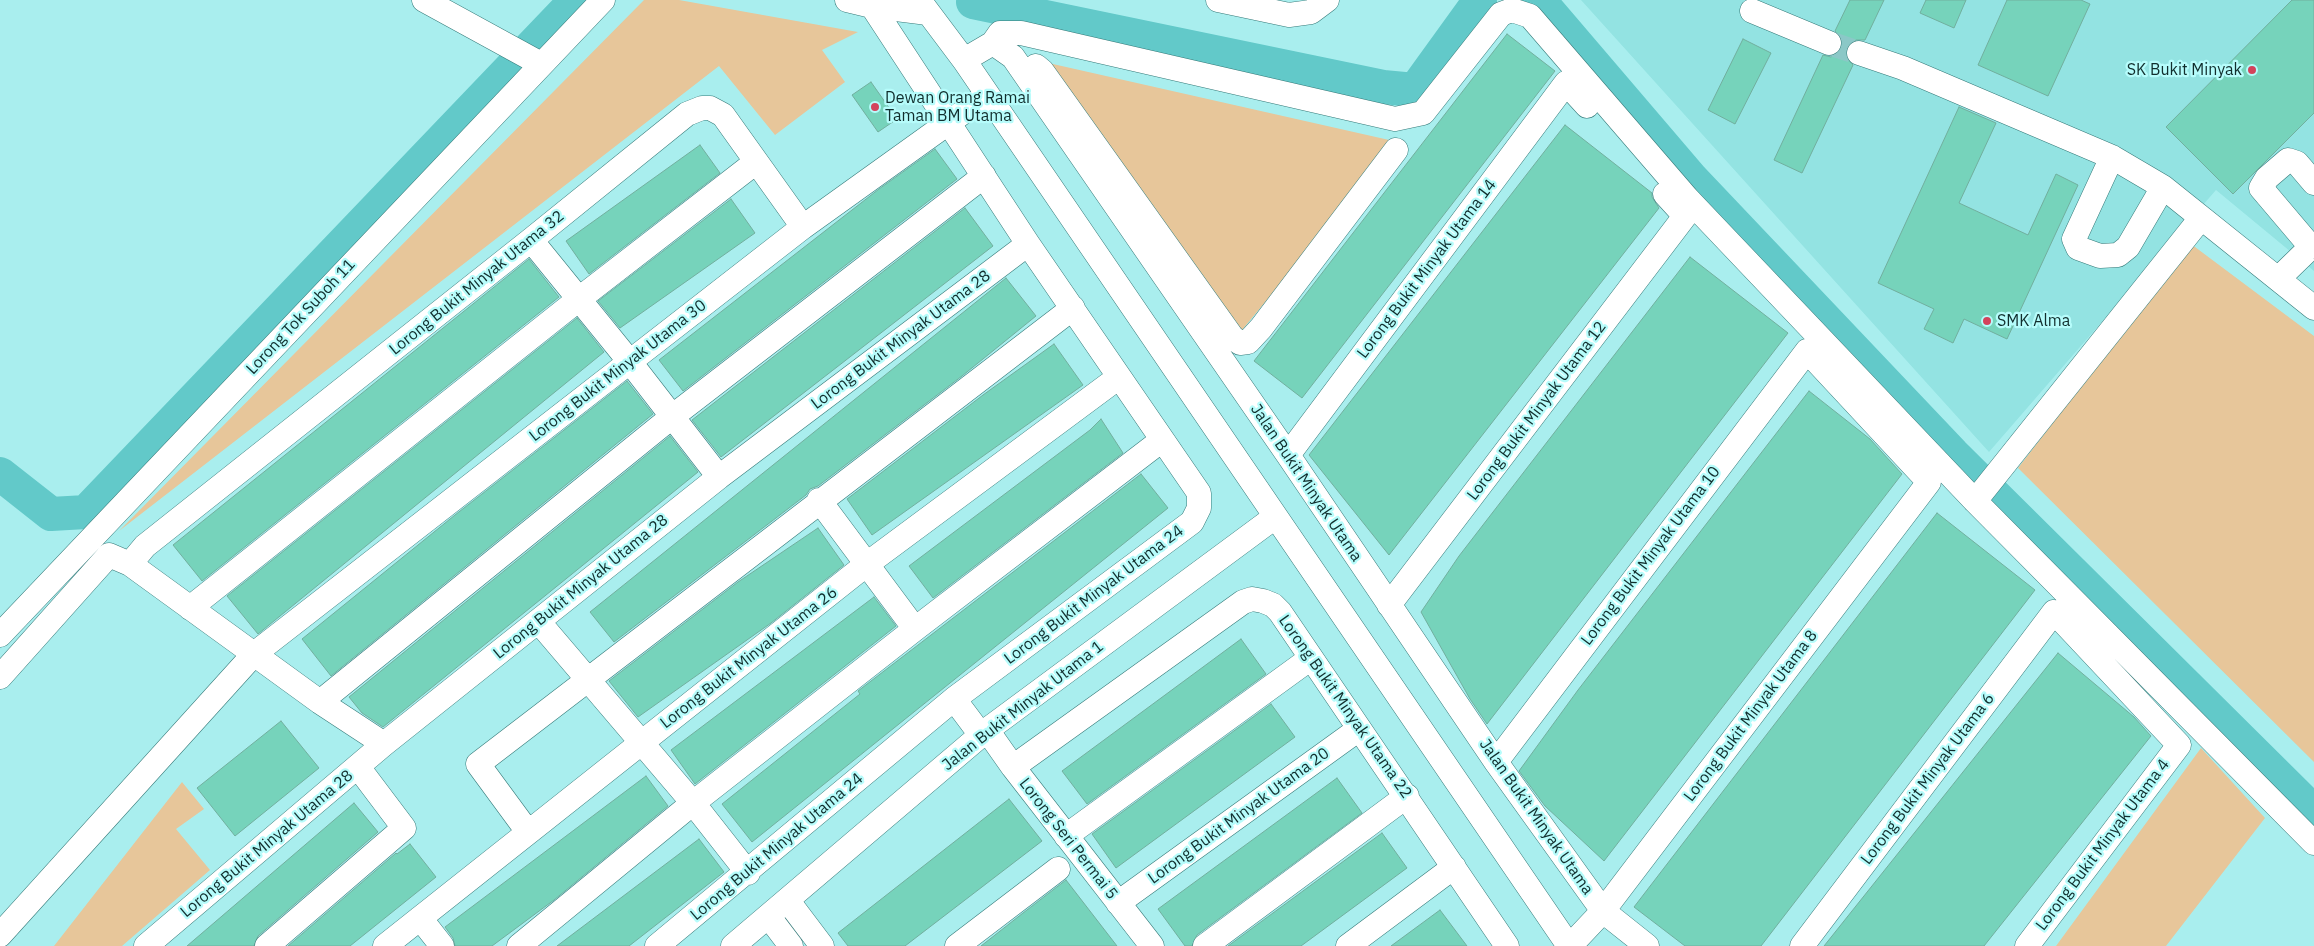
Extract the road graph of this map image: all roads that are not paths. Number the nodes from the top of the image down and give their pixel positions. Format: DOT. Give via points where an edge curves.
graph roads {
  1 [pos="424,0"];
  2 [pos="603,0"];
  3 [pos="847,0"];
  4 [pos="1218,0"];
  5 [pos="1327,0"];
  6 [pos="872,6"];
  7 [pos="924,6"];
  8 [pos="1752,11"];
  9 [pos="993,42"];
  10 [pos="1829,43"];
  11 [pos="1859,53"];
  12 [pos="1013,57"];
  13 [pos="528,58"];
  14 [pos="964,60"];
  15 [pos="1566,83"];
  16 [pos="987,94"];
  17 [pos="949,122"];
  18 [pos="1396,150"];
  19 [pos="2112,157"];
  20 [pos="756,162"];
  21 [pos="984,176"];
  22 [pos="2314,183"];
  23 [pos="2163,187"];
  24 [pos="2201,218"];
  25 [pos="803,227"];
  26 [pos="531,240"];
  27 [pos="1028,244"];
  28 [pos="2312,245"];
  29 [pos="2278,279"];
  30 [pos="579,298"];
  31 [pos="1073,308"];
  32 [pos="2314,308"];
  33 [pos="1807,351"];
  34 [pos="630,362"];
  35 [pos="1119,377"];
  36 [pos="673,416"];
  37 [pos="1162,440"];
  38 [pos="1288,455"];
  39 [pos="719,477"];
  40 [pos="1979,497"];
  41 [pos="819,500"];
  42 [pos="1275,516"];
  43 [pos="130,564"];
  44 [pos="867,564"];
  45 [pos="1389,605"];
  46 [pos="190,608"];
  47 [pos="2054,612"];
  48 [pos="538,621"];
  49 [pos="915,629"];
  50 [pos="0,635"];
  51 [pos="254,654"];
  52 [pos="1311,658"];
  53 [pos="0,677"];
  54 [pos="587,680"];
  55 [pos="961,694"];
  56 [pos="320,702"];
  57 [pos="1360,729"];
  58 [pos="987,730"];
  59 [pos="642,743"];
  60 [pos="384,744"];
  61 [pos="1496,762"];
  62 [pos="358,767"];
  63 [pos="1013,767"];
  64 [pos="1407,796"];
  65 [pos="694,803"];
  66 [pos="528,832"];
  67 [pos="1066,836"];
  68 [pos="2314,843"];
  69 [pos="1454,867"];
  70 [pos="1058,869"];
  71 [pos="748,873"];
  72 [pos="788,901"];
  73 [pos="1118,903"];
  74 [pos="1602,911"];
  75 [pos="420,918"];
  76 [pos="769,918"];
  77 [pos="0,936"];
  78 [pos="1502,944"];
  79 [pos="146,946"];
  80 [pos="266,946"];
  81 [pos="385,946"];
  82 [pos="442,946"];
  83 [pos="519,946"];
  84 [pos="657,946"];
  85 [pos="733,946"];
  86 [pos="791,946"];
  87 [pos="822,946"];
  88 [pos="957,946"];
  89 [pos="1152,946"];
  90 [pos="1205,946"];
  91 [pos="1348,946"];
  92 [pos="1570,946"];
  93 [pos="1646,946"];
  94 [pos="1802,946"];
  95 [pos="2027,946"];
  1 -- 13 [label="street"];
  2 -- 13 [label="street, Lorong Tok Suboh 11"];
  3 -- 6 [label="street"];
  4 -- 5 [label="street" via="1289,15 1311,12"];
  6 -- 7 [label="street"];
  6 -- 17 [label="street, Lorong Bukit Minyak Utama 24"];
  7 -- 14 [label="street"];
  8 -- 10 [label="street"];
  9 -- 12 [label="street, Jalan Bukit Minyak Utama"];
  9 -- 14 [label="street"];
  9 -- 40 [label="street" via="1000,33 1021,33 1395,119 1423,113 1501,14 1512,10 1530,16 1687,198"];
  11 -- 19 [label="street" via="1903,68"];
  12 -- 18 [label="street" via="1042,71 1232,337 1240,343 1248,342 1261,328"];
  12 -- 38 [label="street, Jalan Bukit Minyak Utama"];
  13 -- 50 [label="street, Lorong Tok Suboh 11"];
  14 -- 16 [label="street"];
  15 -- 38 [label="street, Lorong Bukit Minyak Utama 14"];
  15 -- 45 [label="street, Lorong Bukit Minyak Utama 12" via="1685,216"];
  16 -- 17 [label="street, Lorong Bukit Minyak Utama 30"];
  16 -- 42 [label="street"];
  17 -- 21 [label="street, Lorong Bukit Minyak Utama 24"];
  17 -- 25 [label="street, Lorong Bukit Minyak Utama 30"];
  19 -- 23 [label="street"];
  19 -- 23 [label="street" via="2074,238 2078,248 2100,256 2118,255 2128,247"];
  20 -- 25 [label="street, Lorong Bukit Minyak Utama 32"];
  20 -- 26 [label="street, Lorong Bukit Minyak Utama 32" via="723,115 710,108 702,108 686,114"];
  20 -- 30 [label="street"];
  21 -- 27 [label="street, Lorong Bukit Minyak Utama 24"];
  21 -- 36 [label="street"];
  22 -- 28 [label="street" via="2297,164 2288,160 2267,178 2262,188"];
  23 -- 24 [label="street"];
  24 -- 29 [label="street"];
  24 -- 40 [label="street"];
  25 -- 34 [label="street, Lorong Bukit Minyak Utama 30"];
  26 -- 30 [label="street"];
  26 -- 43 [label="street, Lorong Bukit Minyak Utama 32" via="145,546"];
  27 -- 31 [label="street, Lorong Bukit Minyak Utama 24"];
  27 -- 39 [label="street, Lorong Bukit Minyak Utama 28"];
  28 -- 29 [label="street"];
  29 -- 32 [label="street"];
  30 -- 34 [label="street"];
  30 -- 46 [label="street"];
  31 -- 35 [label="street, Lorong Bukit Minyak Utama 24"];
  31 -- 41 [label="street"];
  33 -- 61 [label="street, Lorong Bukit Minyak Utama 10"];
  33 -- 74 [label="street, Lorong Bukit Minyak Utama 8" via="1929,482"];
  34 -- 36 [label="street"];
  34 -- 51 [label="street, Lorong Bukit Minyak Utama 30"];
  35 -- 37 [label="street, Lorong Bukit Minyak Utama 24"];
  35 -- 44 [label="street, Lorong Bukit Minyak Utama 26"];
  36 -- 39 [label="street"];
  36 -- 56 [label="street"];
  37 -- 49 [label="street"];
  37 -- 55 [label="street, Lorong Bukit Minyak Utama 24" via="1199,493 1200,508 1192,522"];
  38 -- 45 [label="street, Jalan Bukit Minyak Utama"];
  39 -- 48 [label="street, Lorong Bukit Minyak Utama 28"];
  40 -- 68 [label="street"];
  41 -- 44 [label="street"];
  41 -- 54 [label="street"];
  42 -- 58 [label="street, Jalan Bukit Minyak Utama 1"];
  42 -- 92 [label="street"];
  43 -- 46 [label="street"];
  43 -- 53 [label="street" via="109,555"];
  44 -- 49 [label="street"];
  44 -- 59 [label="street, Lorong Bukit Minyak Utama 26"];
  45 -- 61 [label="street, Jalan Bukit Minyak Utama"];
  46 -- 51 [label="street"];
  47 -- 94 [label="street, Lorong Bukit Minyak Utama 6"];
  47 -- 95 [label="street, Lorong Bukit Minyak Utama 4" via="2179,744"];
  48 -- 54 [label="street"];
  48 -- 60 [label="street, Lorong Bukit Minyak Utama 28"];
  49 -- 65 [label="street"];
  51 -- 56 [label="street"];
  51 -- 77 [label="street, Lorong Bukit Minyak Utama 30"];
  52 -- 57 [label="street, Lorong Bukit Minyak Utama 22"];
  52 -- 63 [label="street, Lorong Bukit Minyak Utama 22" via="1273,605 1258,600 1243,602"];
  52 -- 67 [label="street"];
  54 -- 59 [label="street"];
  54 -- 66 [label="street" via="478,764"];
  55 -- 58 [label="street, Lorong Seri Permai 5"];
  55 -- 71 [label="street, Lorong Bukit Minyak Utama 24"];
  56 -- 60 [label="street"];
  57 -- 64 [label="street, Lorong Bukit Minyak Utama 22"];
  57 -- 73 [label="street, Lorong Bukit Minyak Utama 20"];
  58 -- 63 [label="street, Lorong Seri Permai 5"];
  58 -- 72 [label="street, Jalan Bukit Minyak Utama 1"];
  59 -- 65 [label="street"];
  59 -- 66 [label="street, Lorong Bukit Minyak Utama 26"];
  60 -- 62 [label="street, Lorong Bukit Minyak Utama 28"];
  61 -- 74 [label="street, Jalan Bukit Minyak Utama"];
  62 -- 79 [label="street, Lorong Bukit Minyak Utama 28"];
  62 -- 80 [label="street" via="404,828"];
  63 -- 67 [label="street, Lorong Seri Permai 5"];
  64 -- 69 [label="street, Lorong Bukit Minyak Utama 22"];
  64 -- 90 [label="street"];
  65 -- 71 [label="street"];
  65 -- 83 [label="street"];
  66 -- 75 [label="street, Lorong Bukit Minyak Utama 26"];
  67 -- 73 [label="street, Lorong Seri Permai 5"];
  69 -- 78 [label="street, Lorong Bukit Minyak Utama 22"];
  69 -- 91 [label="street"];
  70 -- 88 [label="street"];
  71 -- 84 [label="street, Lorong Bukit Minyak Utama 24"];
  72 -- 76 [label="street, Jalan Bukit Minyak Utama 1"];
  72 -- 87 [label="street"];
  73 -- 89 [label="street, Lorong Seri Permai 5"];
  74 -- 92 [label="street, Lorong Bukit Minyak Utama 8"];
  74 -- 93 [label="street, Jalan Bukit Minyak Utama"];
  75 -- 81 [label="street, Lorong Bukit Minyak Utama 26"];
  75 -- 82 [label="street"];
  76 -- 85 [label="street, Jalan Bukit Minyak Utama 1"];
  76 -- 86 [label="street"];
}
